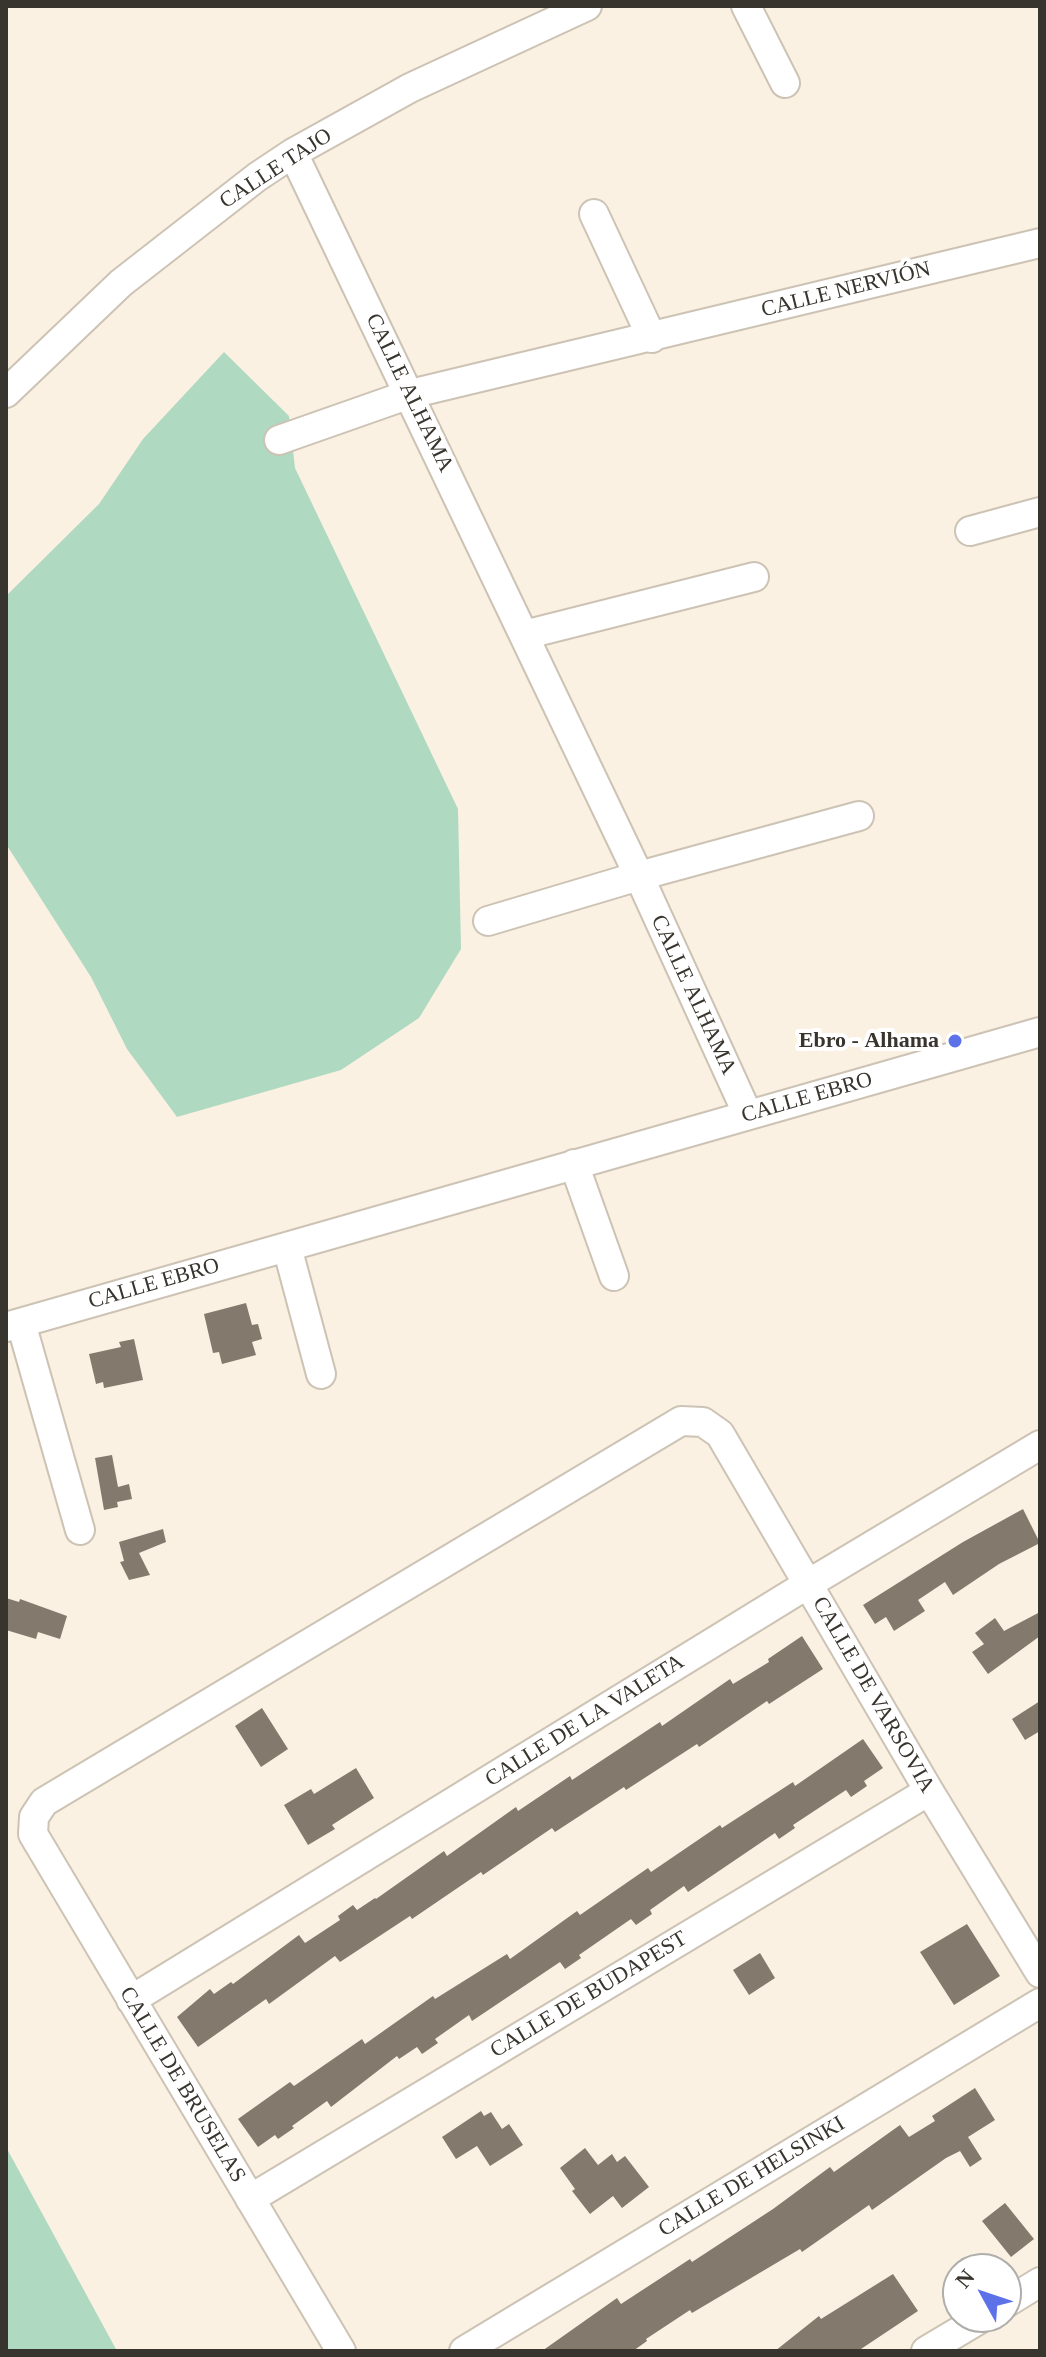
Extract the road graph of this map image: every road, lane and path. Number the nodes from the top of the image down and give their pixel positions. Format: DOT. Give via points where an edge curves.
graph roads {
  1 [pos="587,6"];
  2 [pos="746,6"];
  3 [pos="785,83"];
  4 [pos="293,153"];
  5 [pos="594,214"];
  6 [pos="1040,243"];
  7 [pos="652,338"];
  8 [pos="6,393"];
  9 [pos="410,394"];
  10 [pos="279,440"];
  11 [pos="1040,512"];
  12 [pos="970,531"];
  13 [pos="754,577"];
  14 [pos="524,635"];
  15 [pos="859,816"];
  16 [pos="639,876"];
  17 [pos="488,921"];
  18 [pos="1040,1032"];
  19 [pos="748,1115"];
  20 [pos="574,1164"];
  21 [pos="287,1247"];
  22 [pos="614,1276"];
  23 [pos="14,1325"];
  24 [pos="321,1374"];
  25 [pos="1040,1445"];
  26 [pos="80,1530"];
  27 [pos="808,1584"];
  28 [pos="929,1791"];
  29 [pos="34,1817"];
  30 [pos="1040,1973"];
  31 [pos="131,2000"];
  32 [pos="1040,2003"];
  33 [pos="250,2199"];
  34 [pos="1040,2282"];
  35 [pos="1022,2293"];
  36 [pos="956,2333"];
  37 [pos="341,2351"];
  38 [pos="464,2351"];
  39 [pos="926,2351"];
  1 -- 4 [label="street, CALLE TAJO" via="410,88"];
  2 -- 3 [label="street"];
  4 -- 8 [label="street, CALLE TAJO" via="121,283"];
  4 -- 9 [label="street, CALLE ALHAMA"];
  5 -- 7 [label="street"];
  6 -- 7 [label="street, CALLE NERVIÓN"];
  7 -- 9 [label="street, CALLE NERVIÓN"];
  9 -- 10 [label="street, CALLE NERVIÓN"];
  9 -- 14 [label="street, CALLE ALHAMA"];
  11 -- 12 [label="street"];
  13 -- 14 [label="street"];
  14 -- 16 [label="street, CALLE ALHAMA"];
  15 -- 16 [label="street"];
  16 -- 17 [label="street"];
  16 -- 19 [label="street, CALLE ALHAMA"];
  18 -- 19 [label="street, CALLE EBRO"];
  19 -- 20 [label="street, CALLE EBRO"];
  20 -- 21 [label="street, CALLE EBRO"];
  20 -- 22 [label="street"];
  21 -- 23 [label="street, CALLE EBRO"];
  21 -- 24 [label="street"];
  23 -- 26 [label="street, CALLE EBRO"];
  25 -- 27 [label="street, CALLE DE LA VALETA"];
  27 -- 28 [label="street, CALLE DE VARSOVIA"];
  27 -- 29 [label="street, CALLE DE VARSOVIA" via="720,1434 703,1422 681,1421 44,1802"];
  27 -- 31 [label="street, CALLE DE LA VALETA"];
  28 -- 30 [label="street, CALLE DE VARSOVIA"];
  28 -- 33 [label="street, CALLE DE BUDAPEST"];
  29 -- 31 [label="street, CALLE DE BRUSELAS" via="33,1834"];
  31 -- 33 [label="street, CALLE DE BRUSELAS"];
  32 -- 38 [label="street, CALLE DE HELSINKI"];
  33 -- 37 [label="street, CALLE DE BRUSELAS"];
  34 -- 35 [label="street"];
  36 -- 39 [label="street"];
}
